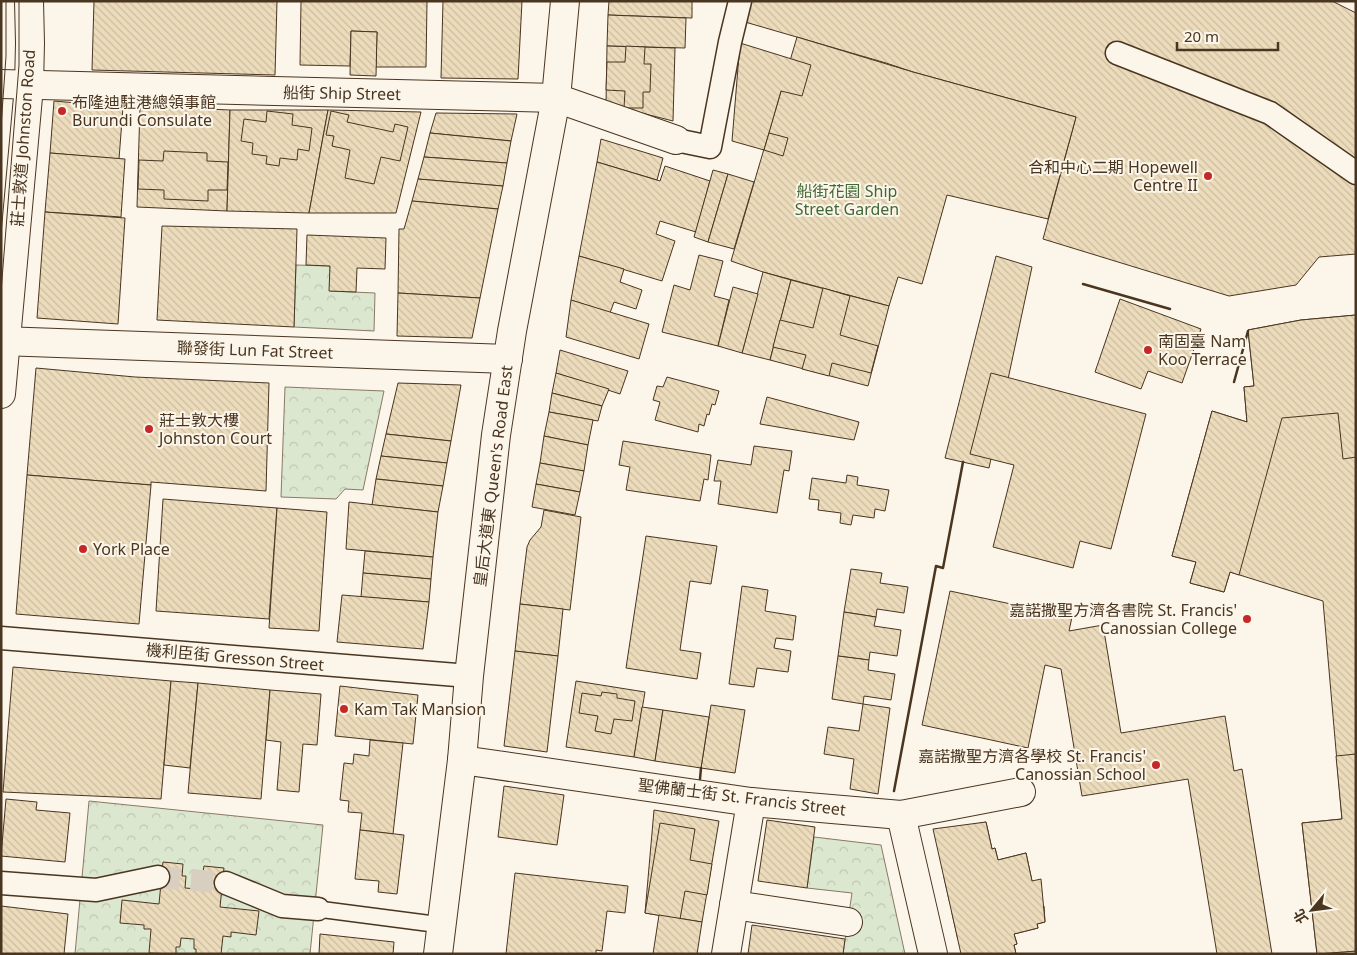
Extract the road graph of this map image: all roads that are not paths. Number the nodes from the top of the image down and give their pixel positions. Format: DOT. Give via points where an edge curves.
graph roads {
  1 [pos="29,1"];
  2 [pos="565,1"];
  3 [pos="738,10"];
  4 [pos="1117,53"];
  5 [pos="1,84"];
  6 [pos="29,86"];
  7 [pos="556,98"];
  8 [pos="676,140"];
  9 [pos="1356,173"];
  10 [pos="4,341"];
  11 [pos="508,359"];
  12 [pos="1,394"];
  13 [pos="1,638"];
  14 [pos="469,676"];
  15 [pos="462,760"];
  16 [pos="1021,792"];
  17 [pos="751,802"];
  18 [pos="901,815"];
  19 [pos="158,877"];
  20 [pos="1,883"];
  21 [pos="226,883"];
  22 [pos="734,905"];
  23 [pos="318,909"];
  24 [pos="848,922"];
  25 [pos="441,925"];
  26 [pos="438,954"];
  27 [pos="726,954"];
  28 [pos="933,954"];
  1 -- 6 [label="street, 莊士敦道 Johnston Road"];
  2 -- 7 [label="street, 皇后大道東 Queen's Road East"];
  3 -- 8 [label="street" via="710,147"];
  4 -- 9 [label="street" via="1270,113"];
  5 -- 6 [label="street, 船街 Ship Street"];
  6 -- 7 [label="street, 船街 Ship Street"];
  6 -- 10 [label="street, 莊士敦道 Johnston Road"];
  7 -- 8 [label="street, 船街 Ship Street"];
  7 -- 11 [label="street, 皇后大道東 Queen's Road East"];
  10 -- 11 [label="street, 聯發街 Lun Fat Street"];
  10 -- 12 [label="street, 莊士敦道 Johnston Road"];
  11 -- 14 [label="street, 皇后大道東 Queen's Road East" via="496,436"];
  13 -- 14 [label="street, 機利臣街 Gresson Street"];
  14 -- 15 [label="street, 皇后大道東 Queen's Road East"];
  15 -- 17 [label="street, 聖佛蘭士街 St. Francis Street"];
  15 -- 25 [label="street, 皇后大道東 Queen's Road East"];
  16 -- 18 [label="street, 聖佛蘭士街 St. Francis Street"];
  17 -- 18 [label="street, 聖佛蘭士街 St. Francis Street"];
  17 -- 22 [label="street"];
  18 -- 28 [label="street"];
  19 -- 20 [label="street" via="96,890"];
  21 -- 23 [label="street" via="282,906"];
  22 -- 24 [label="street"];
  22 -- 27 [label="street"];
  23 -- 25 [label="lane"];
  25 -- 26 [label="street, 皇后大道東 Queen's Road East"];
}
